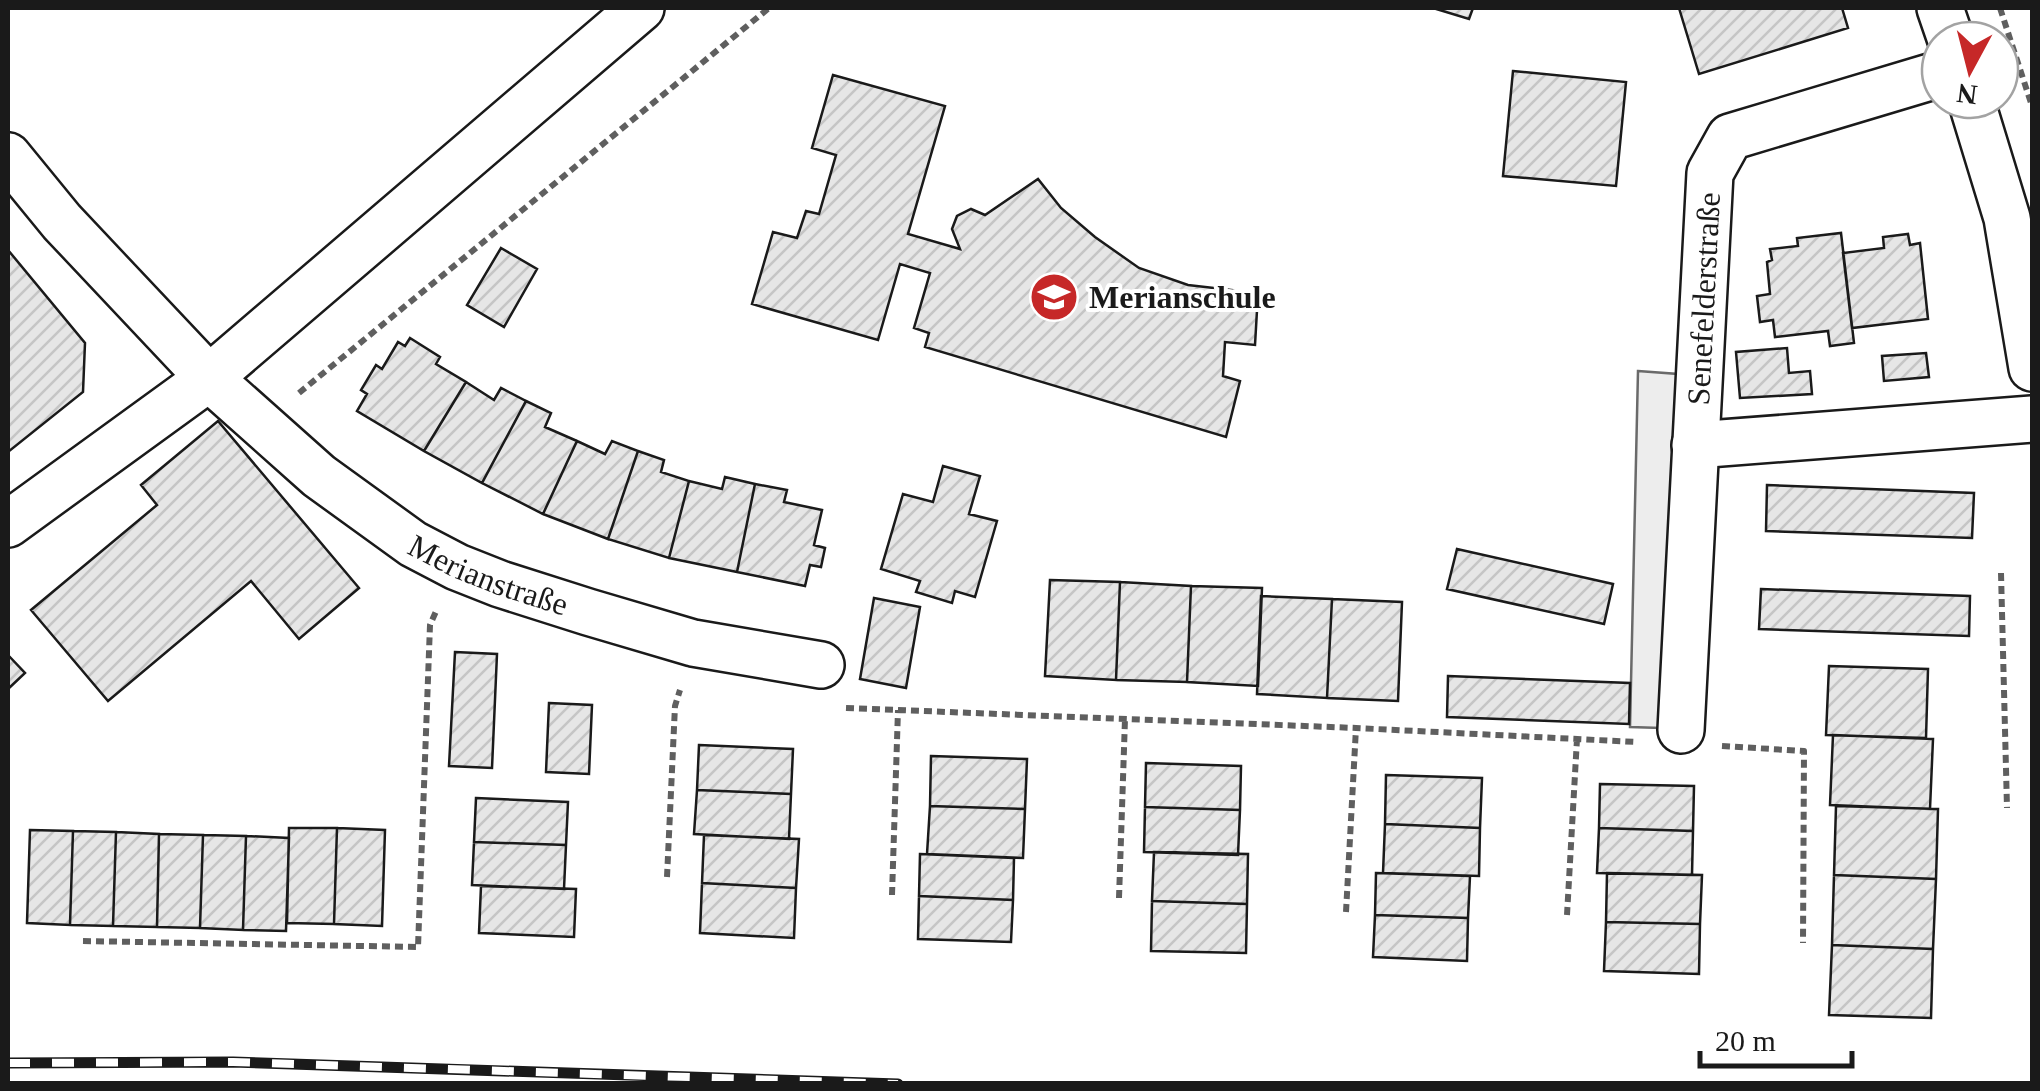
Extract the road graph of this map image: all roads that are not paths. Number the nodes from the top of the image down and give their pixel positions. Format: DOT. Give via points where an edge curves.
graph roads {
  1 [pos="641,8"];
  2 [pos="1920,80"];
  3 [pos="1979,120"];
  4 [pos="8,156"];
  5 [pos="2020,216"];
  6 [pos="2032,368"];
  7 [pos="209,378"];
  8 [pos="2032,419"];
  9 [pos="1695,444"];
  10 [pos="8,524"];
  11 [pos="821,665"];
  12 [pos="1680,737"];
  1 -- 7 [label="street"];
  2 -- 9 [label="street, Senefelderstraße" via="1730,137 1710,173"];
  3 -- 5 [label="street"];
  4 -- 7 [label="street, Merianstraße"];
  5 -- 6 [label="street"];
  7 -- 10 [label="street"];
  7 -- 11 [label="street, Merianstraße" via="318,476 457,567 693,643"];
  8 -- 9 [label="street, Senefelderstraße"];
  9 -- 12 [label="street, Senefelderstraße"];
}
